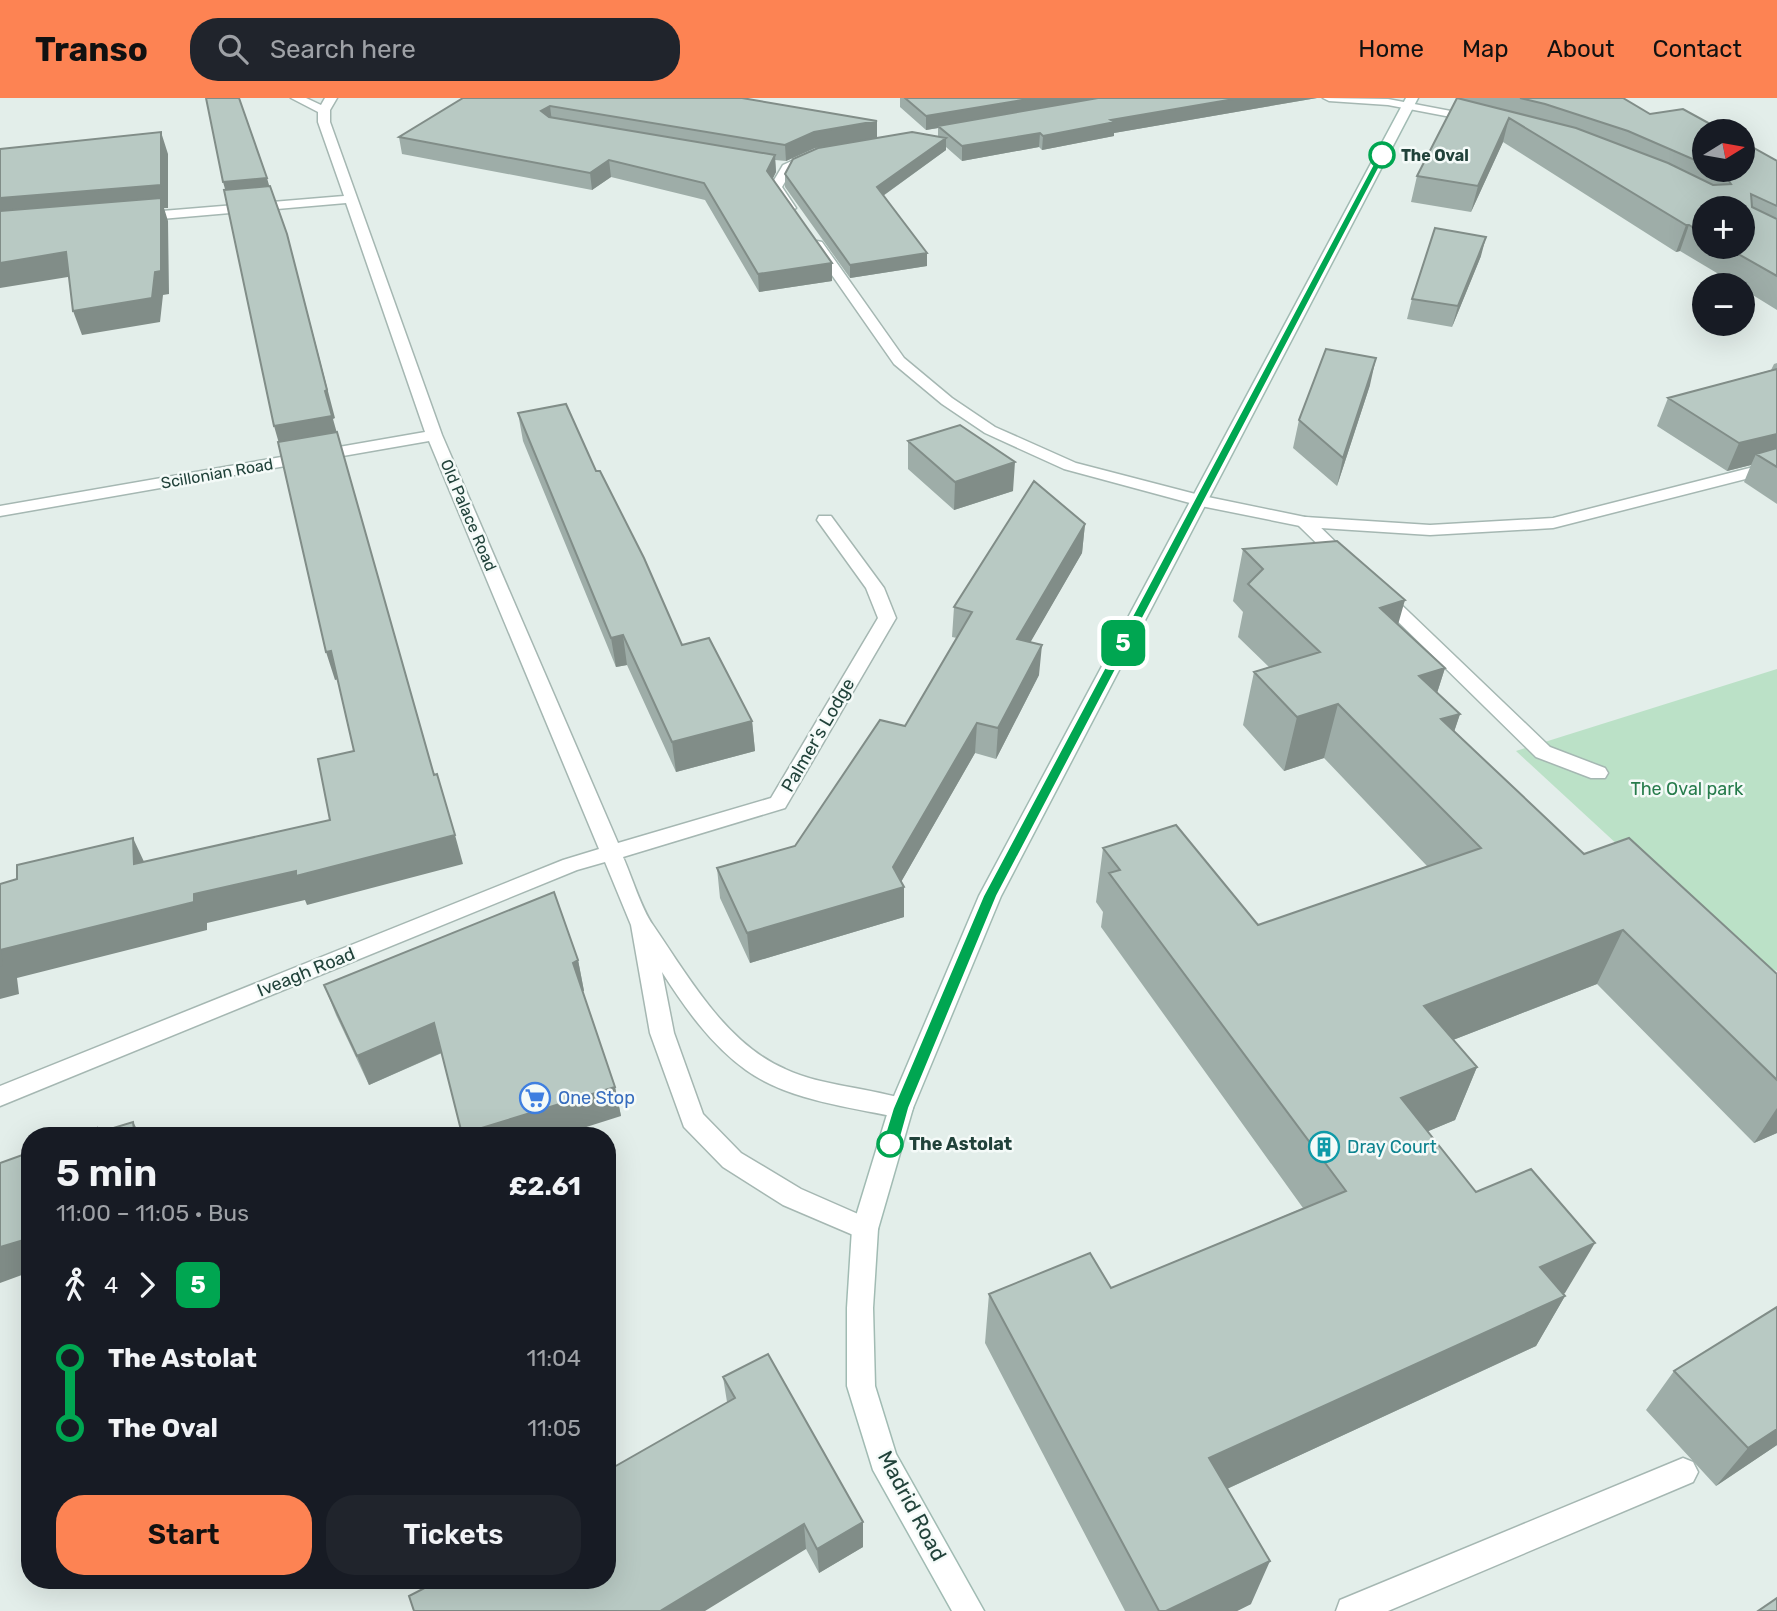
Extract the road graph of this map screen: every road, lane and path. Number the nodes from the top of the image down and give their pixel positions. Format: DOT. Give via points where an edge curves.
graph roads {
  1 [pos="297,98"];
  2 [pos="1329,98"];
  3 [pos="1410,102"];
  4 [pos="328,104"];
  5 [pos="1493,122"];
  6 [pos="829,152"];
  7 [pos="349,199"];
  8 [pos="121,218"];
  9 [pos="434,435"];
  10 [pos="1777,466"];
  11 [pos="1201,500"];
  12 [pos="0,511"];
  13 [pos="825,520"];
  14 [pos="1305,522"];
  15 [pos="1598,773"];
  16 [pos="613,853"];
  17 [pos="642,925"];
  18 [pos="0,1096"];
  19 [pos="901,1108"];
  20 [pos="865,1229"];
  21 [pos="1683,1472"];
  22 [pos="965,1609"];
  23 [pos="1351,1611"];
  1 -- 4 [label="street"];
  2 -- 3 [label="street"];
  3 -- 5 [label="street"];
  3 -- 11 [label="street, Madrid Road"];
  4 -- 7 [label="street, Old Palace Road" via="324,122"];
  6 -- 11 [label="street" via="781,167 776,187 899,361 990,430 1070,466"];
  7 -- 8 [label="street"];
  7 -- 9 [label="street, Old Palace Road"];
  9 -- 12 [label="street, Scillonian Road"];
  9 -- 16 [label="street, Old Palace Road"];
  10 -- 14 [label="street" via="1553,523 1430,530"];
  11 -- 14 [label="street"];
  11 -- 19 [label="street, Madrid Road" via="990,896"];
  13 -- 16 [label="street, Palmer's Lodge" via="875,588 887,618 778,803"];
  14 -- 15 [label="street" via="1543,752"];
  16 -- 17 [label="street, Old Palace Road"];
  16 -- 18 [label="street, Iveagh Road" via="570,865"];
  17 -- 19 [label="street, Old Palace Road" via="708,1019 744,1056 775,1076"];
  17 -- 20 [label="street, Old Palace Road" via="662,1033 693,1120 733,1160 792,1197"];
  19 -- 20 [label="street, Madrid Road"];
  20 -- 22 [label="street, Madrid Road" via="861,1386 883,1460"];
  21 -- 23 [label="street"];
}
